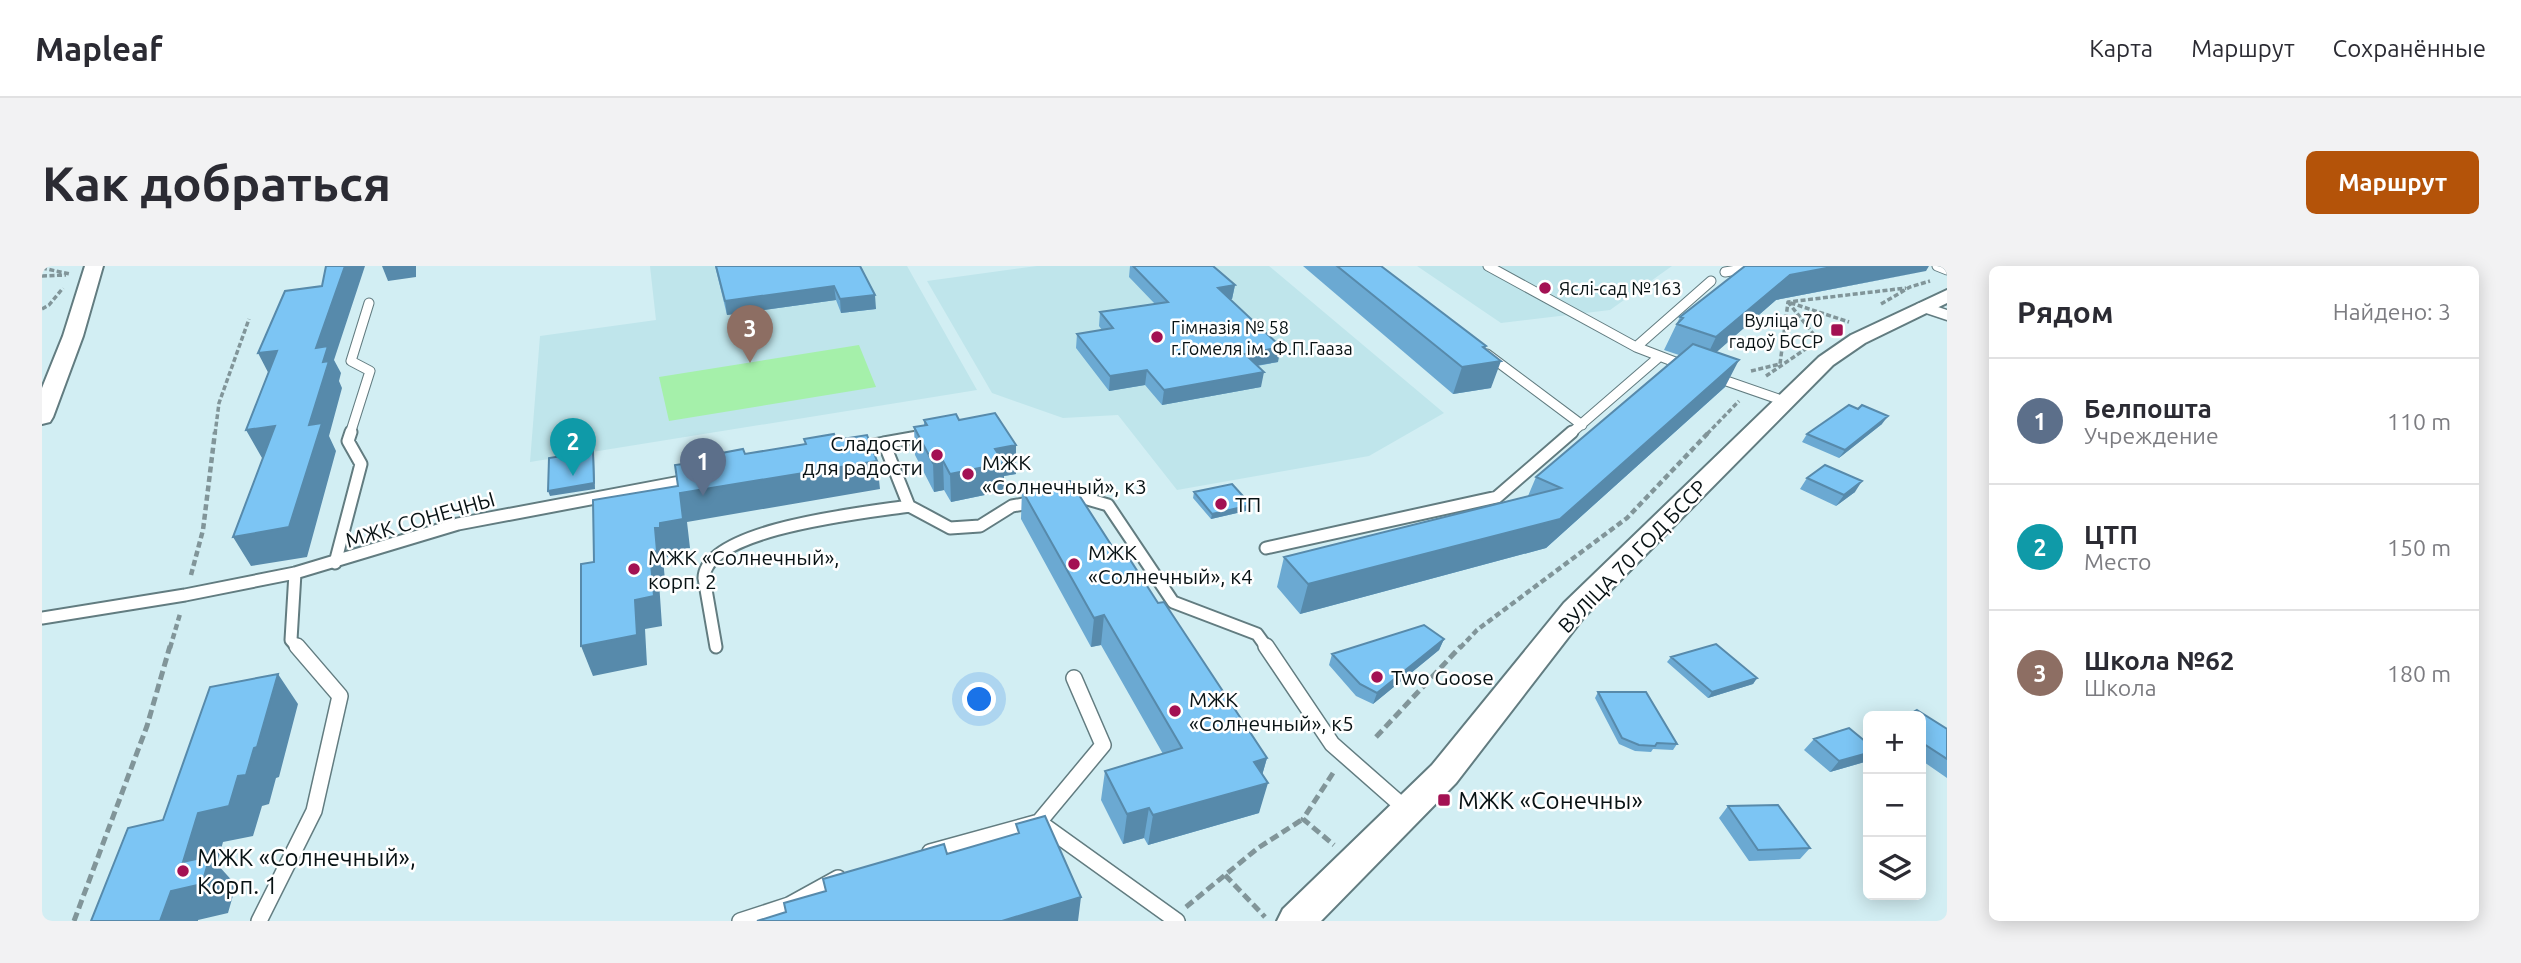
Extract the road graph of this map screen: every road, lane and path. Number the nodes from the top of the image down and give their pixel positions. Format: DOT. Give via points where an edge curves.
graph roads {
  1 [pos="94,266"];
  2 [pos="1488,266"];
  3 [pos="1760,266"];
  4 [pos="1937,266"];
  5 [pos="1947,270"];
  6 [pos="42,271"];
  7 [pos="1725,272"];
  8 [pos="74,275"];
  9 [pos="1711,281"];
  10 [pos="1932,301"];
  11 [pos="1787,302"];
  12 [pos="369,303"];
  13 [pos="42,308"];
  14 [pos="249,319"];
  15 [pos="1850,322"];
  16 [pos="1636,347"];
  17 [pos="1482,350"];
  18 [pos="1659,356"];
  19 [pos="1780,364"];
  20 [pos="1695,370"];
  21 [pos="1707,374"];
  22 [pos="1719,378"];
  23 [pos="1751,390"];
  24 [pos="1784,401"];
  25 [pos="42,417"];
  26 [pos="1582,425"];
  27 [pos="937,434"];
  28 [pos="884,443"];
  29 [pos="844,450"];
  30 [pos="709,477"];
  31 [pos="909,506"];
  32 [pos="1266,548"];
  33 [pos="335,564"];
  34 [pos="295,573"];
  35 [pos="185,595"];
  36 [pos="42,618"];
  37 [pos="716,647"];
  38 [pos="1074,678"];
  39 [pos="1376,737"];
  40 [pos="1327,764"];
  41 [pos="1408,810"];
  42 [pos="1303,819"];
  43 [pos="1040,822"];
  44 [pos="912,857"];
  45 [pos="1355,862"];
  46 [pos="849,875"];
  47 [pos="1225,875"];
  48 [pos="1191,900"];
  49 [pos="74,921"];
  50 [pos="260,921"];
  51 [pos="740,921"];
  52 [pos="1177,921"];
  53 [pos="1269,921"];
  54 [pos="1296,921"];
  1 -- 25 [label="street"];
  2 -- 16 [label="lane"];
  3 -- 7 [label="lane"];
  4 -- 5 [label="lane"];
  6 -- 8 [label="path"];
  6 -- 8 [label="path"];
  8 -- 13 [label="path"];
  9 -- 16 [label="lane"];
  10 -- 11 [label="path"];
  10 -- 24 [label="street, ВУЛІЦА 70 ГОД БССР" via="1858,339 1826,361"];
  11 -- 15 [label="path"];
  11 -- 19 [label="path"];
  11 -- 19 [label="path" via="1819,341"];
  12 -- 33 [label="lane" via="351,361 370,370 348,441 361,464"];
  14 -- 35 [label="path" via="219,403 203,530"];
  16 -- 18 [label="lane"];
  17 -- 26 [label="lane"];
  18 -- 20 [label="lane"];
  18 -- 26 [label="lane"];
  19 -- 22 [label="path"];
  19 -- 23 [label="path"];
  21 -- 22 [label="lane"];
  22 -- 23 [label="lane"];
  23 -- 24 [label="lane"];
  23 -- 39 [label="path" via="1627,518 1477,630"];
  24 -- 41 [label="street, ВУЛІЦА 70 ГОД БССР" via="1574,610 1444,774"];
  26 -- 32 [label="lane" via="1497,497"];
  27 -- 28 [label="lane"];
  28 -- 29 [label="lane"];
  28 -- 31 [label="lane"];
  30 -- 33 [label="lane, МЖК СОНЕЧНЫ" via="458,524"];
  31 -- 37 [label="lane" via="763,532 728,546 704,573"];
  31 -- 41 [label="lane" via="950,528 980,526 1012,506 1077,496 1108,505 1173,602 1257,634 1332,744"];
  33 -- 34 [label="lane, МЖК СОНЕЧНЫ"];
  34 -- 35 [label="lane, МЖК СОНЕЧНЫ"];
  34 -- 50 [label="lane" via="291,640 340,696 314,811"];
  35 -- 36 [label="lane, МЖК СОНЕЧНЫ"];
  35 -- 49 [label="path" via="147,726"];
  38 -- 43 [label="lane" via="1103,745"];
  40 -- 42 [label="path" via="1334,774"];
  41 -- 45 [label="street, ВУЛІЦА 70 ГОД БССР"];
  42 -- 45 [label="path"];
  42 -- 47 [label="path"];
  43 -- 44 [label="lane"];
  43 -- 52 [label="lane"];
  45 -- 54 [label="street, ВУЛІЦА 70 ГОД БССР"];
  46 -- 51 [label="lane" via="789,905"];
  47 -- 48 [label="path"];
  47 -- 53 [label="path"];
}
